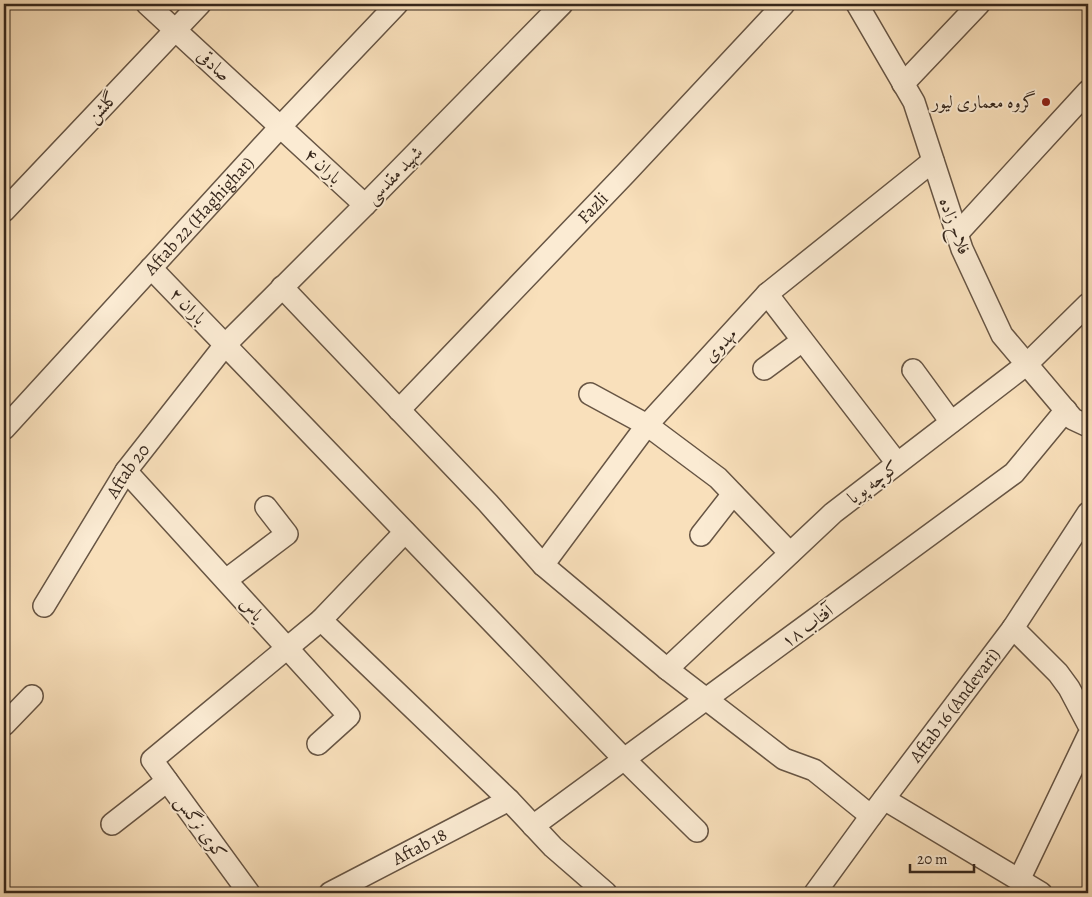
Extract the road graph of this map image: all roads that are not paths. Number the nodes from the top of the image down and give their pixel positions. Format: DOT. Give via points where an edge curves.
graph roads {
  1 [pos="147,4"];
  2 [pos="200,4"];
  3 [pos="397,4"];
  4 [pos="562,4"];
  5 [pos="784,4"];
  6 [pos="856,4"];
  7 [pos="979,4"];
  8 [pos="175,30"];
  9 [pos="903,84"];
  10 [pos="1088,91"];
  11 [pos="281,126"];
  12 [pos="933,161"];
  13 [pos="365,205"];
  14 [pos="4,211"];
  15 [pos="957,234"];
  16 [pos="151,268"];
  17 [pos="282,287"];
  18 [pos="767,294"];
  19 [pos="1088,304"];
  20 [pos="802,341"];
  21 [pos="225,345"];
  22 [pos="1027,364"];
  23 [pos="764,369"];
  24 [pos="913,370"];
  25 [pos="590,394"];
  26 [pos="399,410"];
  27 [pos="1066,410"];
  28 [pos="951,422"];
  29 [pos="647,425"];
  30 [pos="1088,426"];
  31 [pos="4,429"];
  32 [pos="897,463"];
  33 [pos="126,471"];
  34 [pos="733,494"];
  35 [pos="266,507"];
  36 [pos="1088,513"];
  37 [pos="405,532"];
  38 [pos="701,535"];
  39 [pos="790,553"];
  40 [pos="543,565"];
  41 [pos="226,580"];
  42 [pos="44,606"];
  43 [pos="321,620"];
  44 [pos="1013,628"];
  45 [pos="287,648"];
  46 [pos="667,670"];
  47 [pos="32,696"];
  48 [pos="706,700"];
  49 [pos="1088,724"];
  50 [pos="4,725"];
  51 [pos="1088,736"];
  52 [pos="318,744"];
  53 [pos="624,760"];
  54 [pos="167,780"];
  55 [pos="884,799"];
  56 [pos="509,800"];
  57 [pos="871,816"];
  58 [pos="112,824"];
  59 [pos="534,826"];
  60 [pos="697,831"];
  61 [pos="1019,880"];
  62 [pos="249,893"];
  63 [pos="330,893"];
  64 [pos="606,893"];
  65 [pos="815,893"];
  66 [pos="1041,893"];
  1 -- 8 [label="street, صادقی"];
  2 -- 8 [label="street, گلشن"];
  3 -- 11 [label="street, Aftab 22 (Haghighat)"];
  4 -- 13 [label="street, شهید مقدسی"];
  5 -- 26 [label="street, Fazli"];
  6 -- 9 [label="street, فلاح زاده"];
  7 -- 9 [label="street"];
  8 -- 11 [label="street, صادقی"];
  8 -- 14 [label="street, گلشن"];
  9 -- 12 [label="street, فلاح زاده" via="914,102"];
  10 -- 15 [label="street"];
  11 -- 13 [label="street, باران ۴"];
  11 -- 16 [label="street, Aftab 22 (Haghighat)"];
  12 -- 15 [label="street, فلاح زاده"];
  12 -- 18 [label="street, مهدوی"];
  13 -- 17 [label="street, شهید مقدسی"];
  15 -- 22 [label="street, فلاح زاده" via="1002,334"];
  16 -- 21 [label="street, باران ۲"];
  16 -- 31 [label="street, Aftab 22 (Haghighat)"];
  17 -- 21 [label="street, شهید مقدسی"];
  17 -- 26 [label="street"];
  18 -- 20 [label="street"];
  18 -- 29 [label="street, مهدوی"];
  19 -- 22 [label="street, کوچه پویا"];
  20 -- 23 [label="street"];
  20 -- 32 [label="street"];
  21 -- 33 [label="street, Aftab 20"];
  21 -- 37 [label="street, باران ۲"];
  22 -- 27 [label="street, فلاح زاده"];
  22 -- 28 [label="street, کوچه پویا"];
  24 -- 28 [label="street"];
  25 -- 29 [label="street"];
  26 -- 40 [label="street"];
  27 -- 30 [label="street, فلاح زاده"];
  27 -- 48 [label="street, آفتاب ۱۸" via="1014,473"];
  28 -- 32 [label="street, کوچه پویا"];
  29 -- 34 [label="street" via="718,478"];
  29 -- 40 [label="street, مهدوی"];
  32 -- 39 [label="street, کوچه پویا" via="833,513"];
  33 -- 41 [label="street, یاس"];
  33 -- 42 [label="street, Aftab 20"];
  34 -- 38 [label="street"];
  34 -- 39 [label="street"];
  35 -- 41 [label="street" via="286,534"];
  36 -- 44 [label="street, Aftab 16 (Andevari)"];
  37 -- 43 [label="street"];
  37 -- 53 [label="street, باران ۲"];
  39 -- 46 [label="street, کوچه پویا"];
  40 -- 46 [label="street"];
  41 -- 45 [label="street, یاس"];
  43 -- 45 [label="street"];
  43 -- 56 [label="street"];
  44 -- 49 [label="street" via="1058,673"];
  44 -- 55 [label="street, Aftab 16 (Andevari)"];
  45 -- 52 [label="street, یاس" via="349,716"];
  45 -- 54 [label="street, کوی نرگس" via="152,760"];
  46 -- 48 [label="street"];
  47 -- 50 [label="street"];
  48 -- 53 [label="street, آفتاب ۱۸"];
  48 -- 57 [label="street" via="784,759 814,770"];
  51 -- 61 [label="street"];
  53 -- 59 [label="street, آفتاب ۱۸"];
  53 -- 60 [label="street, باران ۲"];
  54 -- 58 [label="street"];
  54 -- 62 [label="street, کوی نرگس"];
  55 -- 57 [label="street, Aftab 16 (Andevari)"];
  55 -- 61 [label="street"];
  56 -- 59 [label="street"];
  56 -- 63 [label="street, Aftab 18"];
  57 -- 65 [label="street, Aftab 16 (Andevari)"];
  59 -- 64 [label="street"];
  61 -- 66 [label="street"];
}
